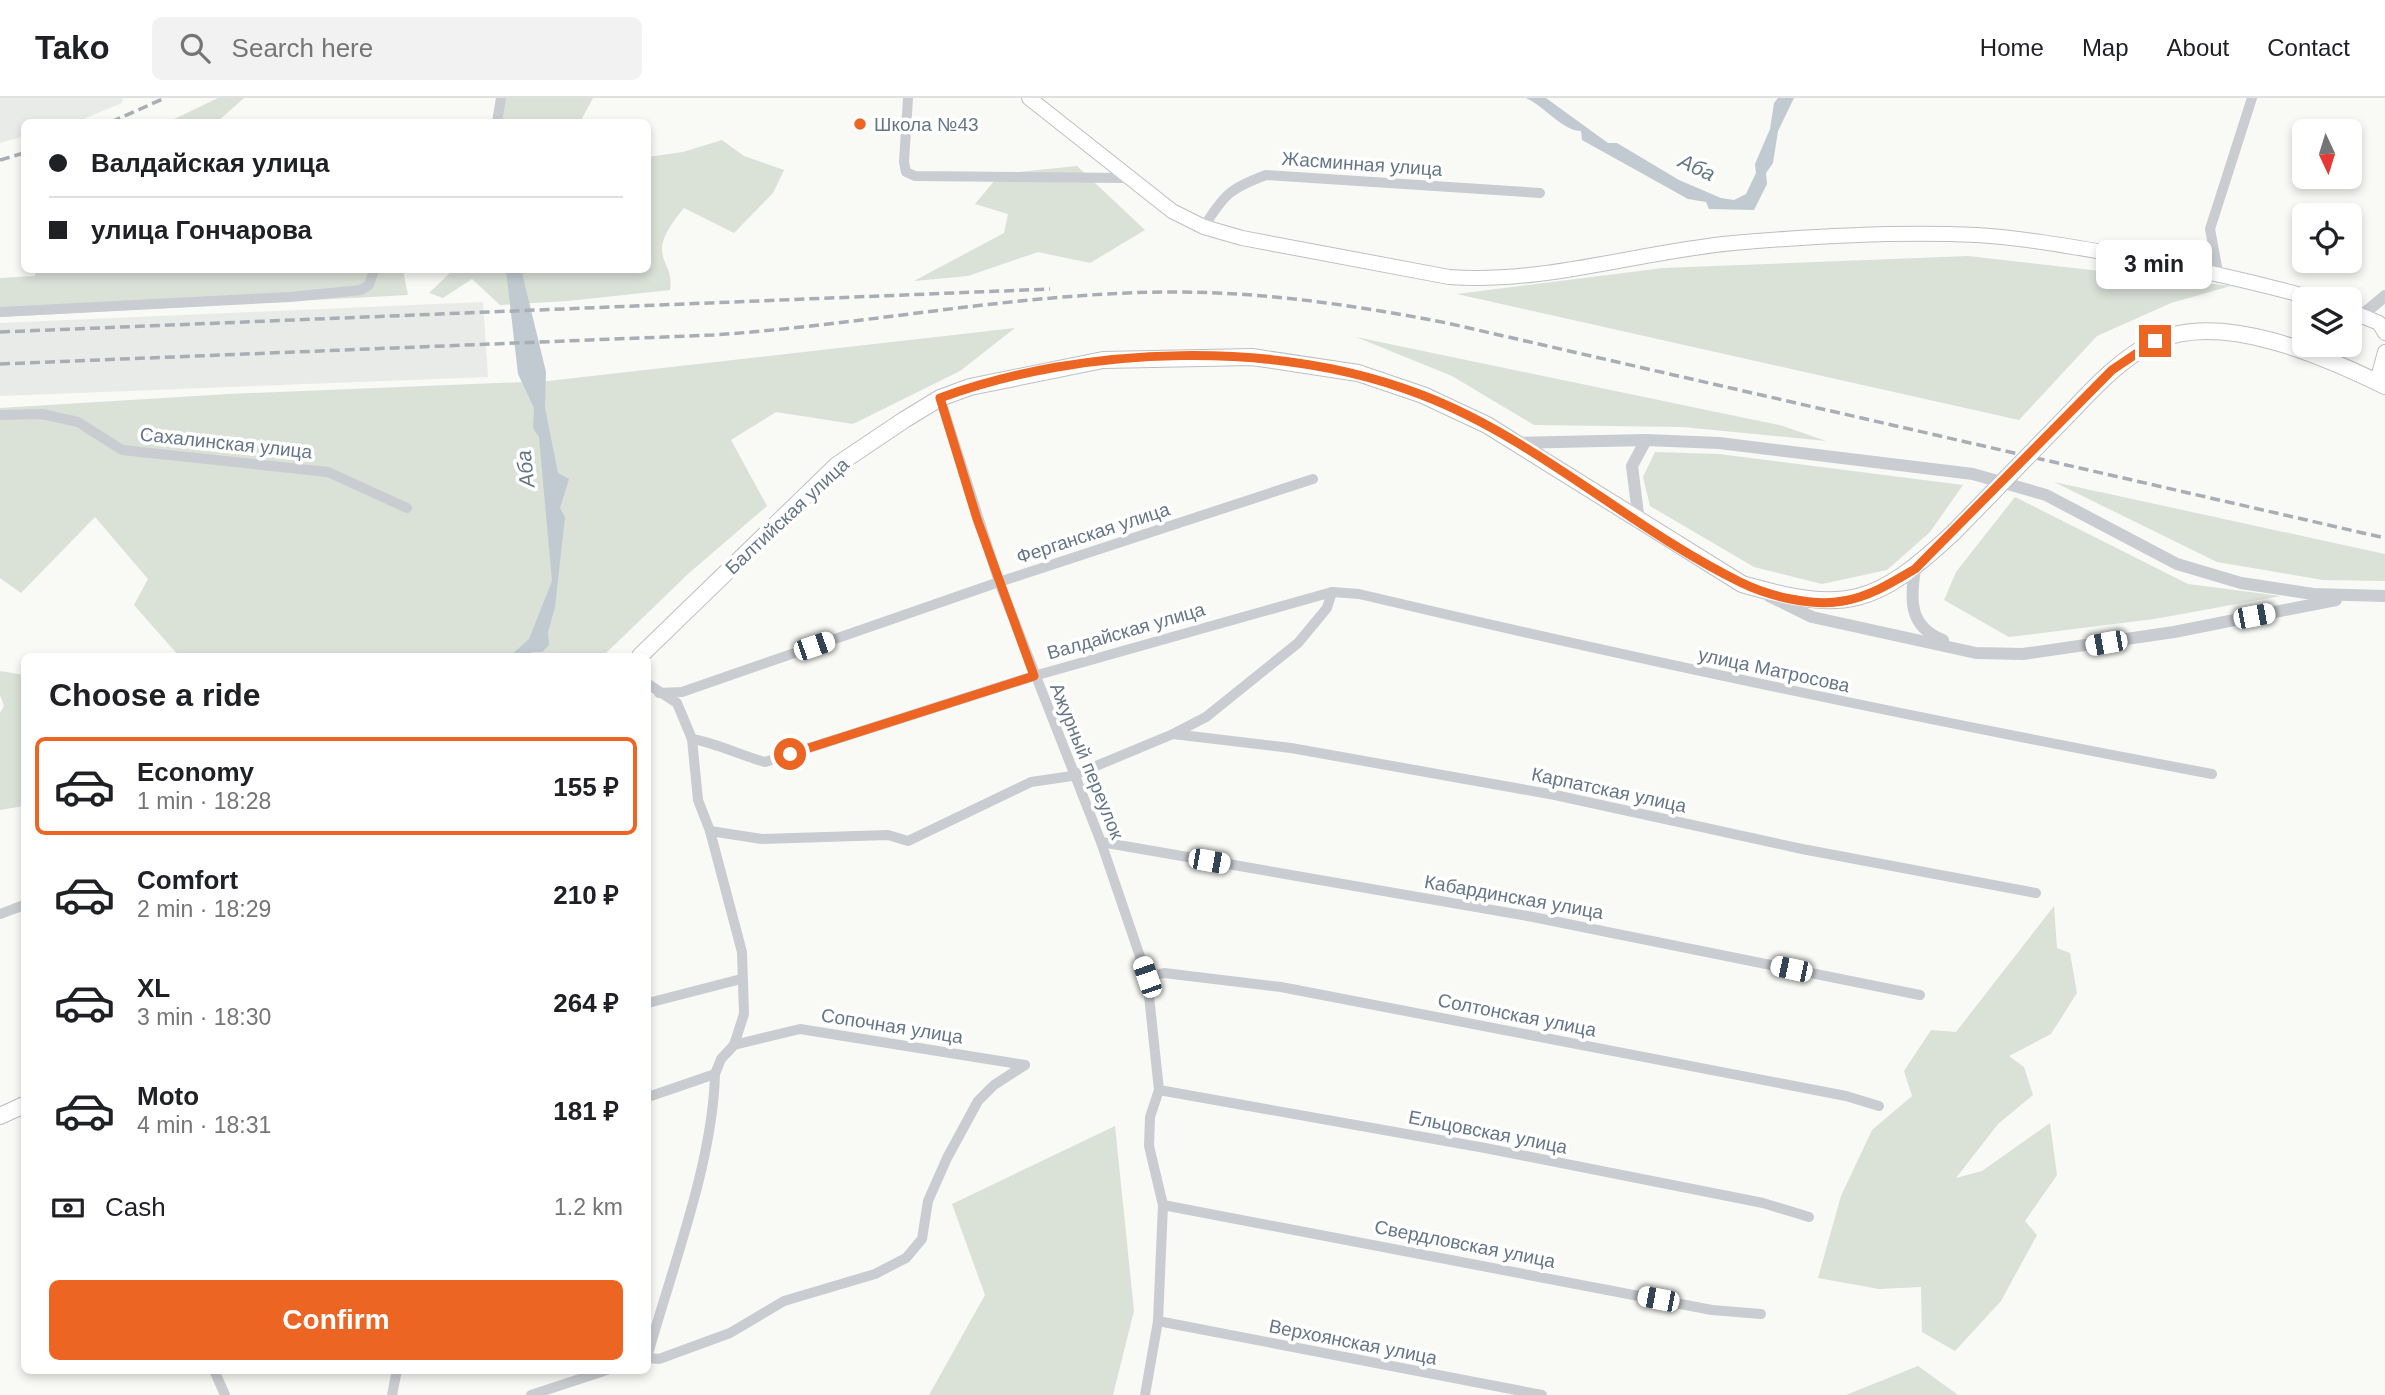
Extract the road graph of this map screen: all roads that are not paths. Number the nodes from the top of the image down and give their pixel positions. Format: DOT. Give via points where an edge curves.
graph roads {
  1 [pos="501,98"];
  2 [pos="908,98"];
  3 [pos="1029,98"];
  4 [pos="2252,98"];
  5 [pos="498,119"];
  6 [pos="1127,178"];
  7 [pos="1540,193"];
  8 [pos="1204,227"];
  9 [pos="2218,272"];
  10 [pos="373,273"];
  11 [pos="2292,293"];
  12 [pos="2385,296"];
  13 [pos="2362,309"];
  14 [pos="0,312"];
  15 [pos="2362,316"];
  16 [pos="2385,333"];
  17 [pos="2385,352"];
  18 [pos="2381,384"];
  19 [pos="940,398"];
  20 [pos="0,415"];
  21 [pos="1646,440"];
  22 [pos="1515,443"];
  23 [pos="1313,479"];
  24 [pos="407,508"];
  25 [pos="1639,522"];
  26 [pos="1915,569"];
  27 [pos="999,582"];
  28 [pos="1742,584"];
  29 [pos="1332,592"];
  30 [pos="2360,596"];
  31 [pos="2385,596"];
  32 [pos="643,653"];
  33 [pos="1976,653"];
  34 [pos="1034,676"];
  35 [pos="651,686"];
  36 [pos="659,693"];
  37 [pos="1173,734"];
  38 [pos="692,739"];
  39 [pos="2212,774"];
  40 [pos="1072,776"];
  41 [pos="710,831"];
  42 [pos="1101,842"];
  43 [pos="2036,893"];
  44 [pos="21,906"];
  45 [pos="0,914"];
  46 [pos="1147,977"];
  47 [pos="741,979"];
  48 [pos="1920,995"];
  49 [pos="651,1002"];
  50 [pos="734,1045"];
  51 [pos="715,1074"];
  52 [pos="1159,1090"];
  53 [pos="651,1096"];
  54 [pos="21,1106"];
  55 [pos="1879,1106"];
  56 [pos="0,1116"];
  57 [pos="1163,1205"];
  58 [pos="1809,1217"];
  59 [pos="1760,1314"];
  60 [pos="1158,1321"];
  61 [pos="651,1345"];
  62 [pos="651,1357"];
  63 [pos="216,1374"];
  64 [pos="396,1374"];
  65 [pos="595,1374"];
  66 [pos="225,1395"];
  67 [pos="392,1395"];
  68 [pos="531,1395"];
  69 [pos="1145,1395"];
  70 [pos="1542,1395"];
  1 -- 5 [label="street"];
  2 -- 6 [label="street" via="904,162 906,172 915,176"];
  3 -- 6 [label="main road"];
  4 -- 9 [label="street" via="2210,229"];
  6 -- 8 [label="main road" via="1172,211"];
  7 -- 8 [label="street, Жасминная улица" via="1266,175 1235,186"];
  8 -- 9 [label="main road" via="1242,238 1478,279 1730,243 1892,234 2035,240"];
  9 -- 11 [label="main road"];
  10 -- 14 [label="street" via="369,285 361,290"];
  12 -- 13 [label="street"];
  15 -- 16 [label="main road" via="2379,323"];
  17 -- 18 [label="main road"];
  18 -- 26 [label="main road, Балтийская улица, bridge" via="2326,359 2235,331 2155,341 2112,370"];
  19 -- 22 [label="main road, Балтийская улица" via="970,387 1103,360 1252,356 1357,373 1423,395"];
  19 -- 27 [label="street, Ажурный переулок"];
  19 -- 32 [label="main road, Балтийская улица" via="837,465"];
  20 -- 24 [label="street, Сахалинская улица" via="42,414 78,422 122,450 328,472"];
  21 -- 22 [label="street"];
  21 -- 25 [label="street" via="1632,466"];
  21 -- 30 [label="street" via="1732,444 1973,474 2046,495 2177,564 2241,583"];
  22 -- 25 [label="main road, Балтийская улица"];
  23 -- 27 [label="street, Ферганская улица"];
  25 -- 28 [label="main road, Балтийская улица"];
  26 -- 28 [label="main road, Балтийская улица" via="1843,602 1814,602"];
  26 -- 33 [label="street" via="1913,616 1934,637"];
  27 -- 34 [label="street, Ажурный переулок"];
  27 -- 36 [label="street, Ферганская улица" via="682,692"];
  28 -- 33 [label="street" via="1812,617"];
  29 -- 34 [label="street, Валдайская улица"];
  29 -- 37 [label="street, Карпатская улица" via="1328,608 1298,643 1206,717"];
  29 -- 39 [label="street, улица Матросова" via="1359,594 1634,659 1965,728"];
  30 -- 31 [label="street"];
  30 -- 33 [label="street" via="2061,650"];
  34 -- 38 [label="street, Валдайская улица" via="765,762 735,754 714,742"];
  34 -- 40 [label="street, Ажурный переулок"];
  35 -- 36 [label="street"];
  36 -- 38 [label="street" via="677,703"];
  37 -- 40 [label="street, Карпатская улица"];
  37 -- 43 [label="street, Карпатская улица" via="1291,748 1541,793"];
  38 -- 41 [label="street" via="698,800"];
  40 -- 41 [label="street, Карпатская улица" via="1031,782 908,841 888,835 762,839"];
  40 -- 42 [label="street, Ажурный переулок"];
  41 -- 47 [label="street" via="742,951"];
  42 -- 46 [label="street, Ажурный переулок"];
  42 -- 48 [label="street, Кабардинская улица" via="1534,917"];
  44 -- 45 [label="street"];
  46 -- 52 [label="street, Ажурный переулок"];
  46 -- 55 [label="street, Солтонская улица" via="1164,973 1281,987"];
  47 -- 49 [label="street"];
  47 -- 50 [label="street" via="744,1014"];
  50 -- 51 [label="street"];
  50 -- 62 [label="street, Сопочная улица" via="800,1029 1025,1065 978,1101 928,1201 922,1239 906,1258 875,1274 784,1301 730,1333 659,1359"];
  51 -- 53 [label="street"];
  51 -- 61 [label="street" via="698,1178"];
  52 -- 57 [label="street" via="1150,1117 1149,1146"];
  52 -- 58 [label="street, Ельцовская улица" via="1486,1148 1763,1203"];
  54 -- 56 [label="main road"];
  57 -- 59 [label="street, Свердловская улица" via="1712,1310"];
  57 -- 60 [label="street"];
  60 -- 69 [label="street"];
  60 -- 70 [label="street, Верхоянская улица"];
  63 -- 66 [label="street"];
  64 -- 67 [label="street"];
  65 -- 68 [label="street"];
}
